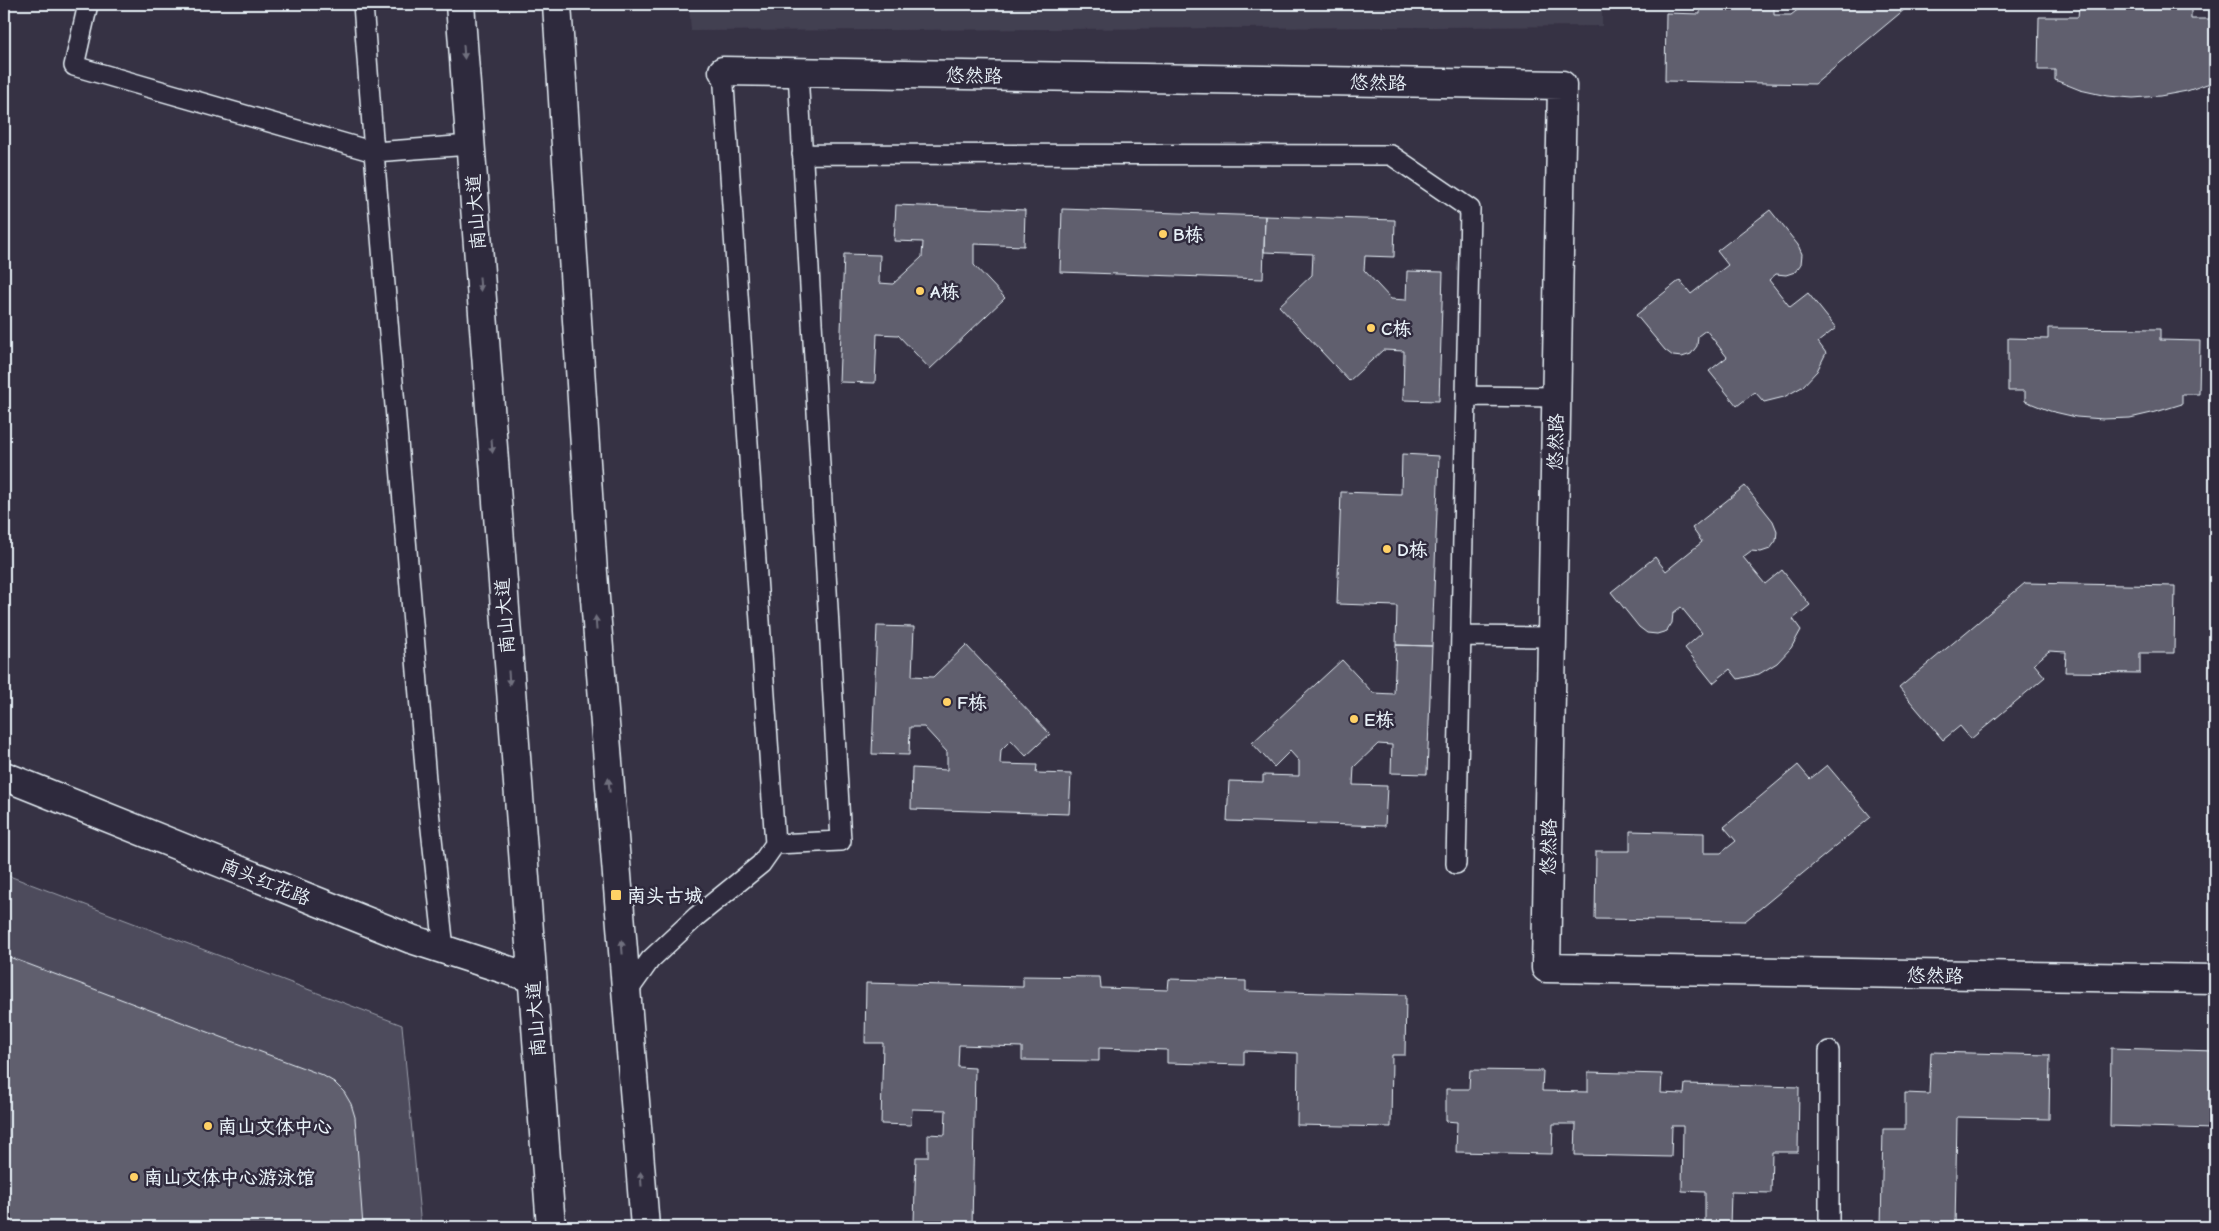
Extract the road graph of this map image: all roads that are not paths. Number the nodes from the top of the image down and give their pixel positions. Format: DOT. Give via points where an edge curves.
graph roads {
  1 [pos="88,4"];
  2 [pos="363,4"];
  3 [pos="460,4"];
  4 [pos="557,4"];
  5 [pos="724,70"];
  6 [pos="798,72"];
  7 [pos="470,145"];
  8 [pos="374,152"];
  9 [pos="802,154"];
  10 [pos="1466,396"];
  11 [pos="1556,398"];
  12 [pos="1462,636"];
  13 [pos="1552,637"];
  14 [pos="4,776"];
  15 [pos="775,844"];
  16 [pos="1456,864"];
  17 [pos="444,949"];
  18 [pos="532,978"];
  19 [pos="2215,979"];
  20 [pos="626,994"];
  21 [pos="1829,1051"];
  22 [pos="551,1227"];
  23 [pos="645,1227"];
  24 [pos="1829,1227"];
  1 -- 8 [label="lane" via="74,66"];
  2 -- 8 [label="lane"];
  3 -- 7 [label="street, 南山大道, one-way"];
  20 -- 4 [label="street, one-way" via="593,573"];
  5 -- 6 [label="street, 悠然路"];
  5 -- 15 [label="lane"];
  6 -- 9 [label="lane"];
  6 -- 11 [label="street, 悠然路" via="1562,85"];
  7 -- 8 [label="lane"];
  7 -- 18 [label="street, 南山大道, one-way"];
  8 -- 17 [label="lane" via="427,792"];
  9 -- 10 [label="lane" via="1391,155 1470,209"];
  9 -- 15 [label="lane" via="841,841"];
  10 -- 11 [label="lane"];
  10 -- 12 [label="lane"];
  11 -- 13 [label="street, 悠然路"];
  12 -- 13 [label="lane"];
  12 -- 16 [label="lane"];
  13 -- 19 [label="street, 悠然路" via="1546,968"];
  14 -- 17 [label="street, 南头红花路" via="402,936"];
  15 -- 20 [label="lane" via="760,864 650,960"];
  17 -- 18 [label="street, 南头红花路"];
  18 -- 22 [label="street, 南山大道"];
  23 -- 20 [label="street, one-way"];
  21 -- 24 [label="lane"];
}
